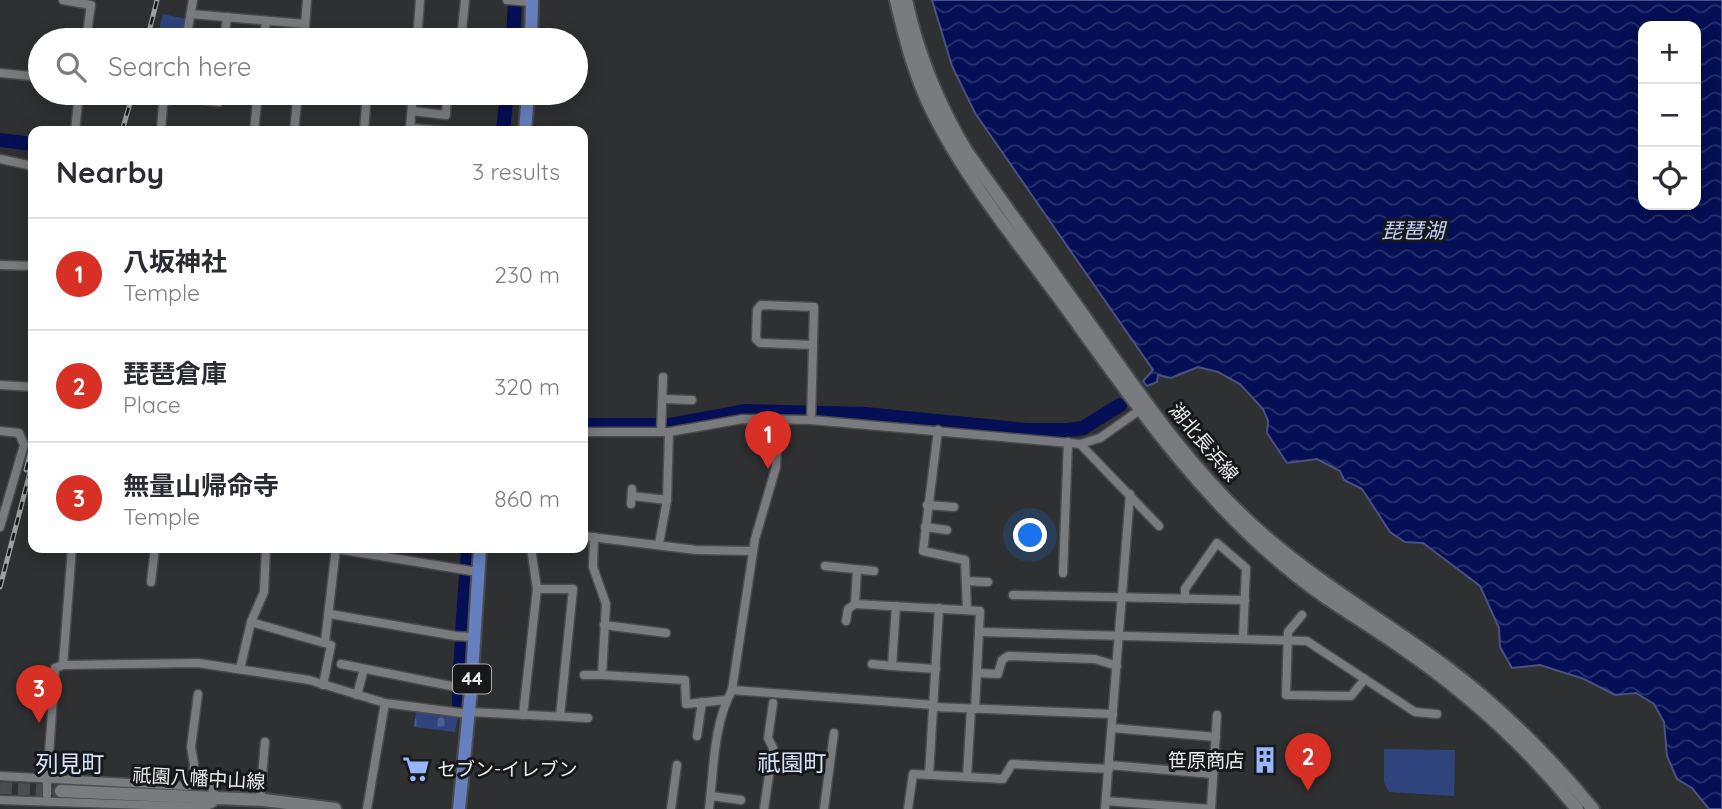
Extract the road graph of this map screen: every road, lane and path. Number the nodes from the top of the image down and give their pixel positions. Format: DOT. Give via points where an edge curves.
graph roads {
  1 [pos="63,0"];
  2 [pos="193,0"];
  3 [pos="307,0"];
  4 [pos="420,0"];
  5 [pos="465,0"];
  6 [pos="508,0"];
  7 [pos="896,0"];
  8 [pos="906,0"];
  9 [pos="529,1"];
  10 [pos="191,13"];
  11 [pos="227,17"];
  12 [pos="266,21"];
  13 [pos="305,24"];
  14 [pos="88,28"];
  15 [pos="188,28"];
  16 [pos="226,28"];
  17 [pos="265,28"];
  18 [pos="305,28"];
  19 [pos="418,28"];
  20 [pos="462,28"];
  21 [pos="530,28"];
  22 [pos="0,73"];
  23 [pos="28,76"];
  24 [pos="78,105"];
  25 [pos="163,105"];
  26 [pos="257,105"];
  27 [pos="296,105"];
  28 [pos="366,105"];
  29 [pos="412,105"];
  30 [pos="446,105"];
  31 [pos="527,105"];
  32 [pos="412,111"];
  33 [pos="76,126"];
  34 [pos="161,126"];
  35 [pos="255,126"];
  36 [pos="294,126"];
  37 [pos="364,126"];
  38 [pos="410,126"];
  39 [pos="525,126"];
  40 [pos="0,159"];
  41 [pos="28,165"];
  42 [pos="0,265"];
  43 [pos="28,266"];
  44 [pos="813,345"];
  45 [pos="663,377"];
  46 [pos="0,385"];
  47 [pos="28,387"];
  48 [pos="663,399"];
  49 [pos="692,400"];
  50 [pos="1143,408"];
  51 [pos="811,415"];
  52 [pos="778,419"];
  53 [pos="663,429"];
  54 [pos="938,430"];
  55 [pos="0,431"];
  56 [pos="588,432"];
  57 [pos="1068,442"];
  58 [pos="1080,444"];
  59 [pos="1130,494"];
  60 [pos="632,496"];
  61 [pos="667,499"];
  62 [pos="927,505"];
  63 [pos="954,507"];
  64 [pos="2,509"];
  65 [pos="1159,526"];
  66 [pos="0,527"];
  67 [pos="925,527"];
  68 [pos="947,530"];
  69 [pos="588,536"];
  70 [pos="594,537"];
  71 [pos="659,544"];
  72 [pos="753,551"];
  73 [pos="72,553"];
  74 [pos="154,553"];
  75 [pos="266,553"];
  76 [pos="338,553"];
  77 [pos="368,553"];
  78 [pos="480,553"];
  79 [pos="532,553"];
  80 [pos="825,566"];
  81 [pos="857,570"];
  82 [pos="874,570"];
  83 [pos="478,572"];
  84 [pos="1063,573"];
  85 [pos="966,581"];
  86 [pos="151,582"];
  87 [pos="988,582"];
  88 [pos="537,589"];
  89 [pos="1013,595"];
  90 [pos="1122,597"];
  91 [pos="1185,599"];
  92 [pos="1245,600"];
  93 [pos="855,604"];
  94 [pos="896,606"];
  95 [pos="939,608"];
  96 [pos="967,610"];
  97 [pos="330,614"];
  98 [pos="1302,615"];
  99 [pos="846,621"];
  100 [pos="251,622"];
  101 [pos="604,625"];
  102 [pos="979,632"];
  103 [pos="666,633"];
  104 [pos="1119,633"];
  105 [pos="474,637"];
  106 [pos="1243,638"];
  107 [pos="1288,640"];
  108 [pos="325,642"];
  109 [pos="341,664"];
  110 [pos="872,664"];
  111 [pos="63,665"];
  112 [pos="892,666"];
  113 [pos="1116,666"];
  114 [pos="240,669"];
  115 [pos="364,669"];
  116 [pos="936,669"];
  117 [pos="977,673"];
  118 [pos="584,675"];
  119 [pos="602,676"];
  120 [pos="1365,679"];
  121 [pos="323,685"];
  122 [pos="471,690"];
  123 [pos="732,690"];
  124 [pos="198,694"];
  125 [pos="357,695"];
  126 [pos="726,700"];
  127 [pos="385,702"];
  128 [pos="702,702"];
  129 [pos="773,703"];
  130 [pos="934,706"];
  131 [pos="973,709"];
  132 [pos="469,713"];
  133 [pos="1113,714"];
  134 [pos="1437,714"];
  135 [pos="523,715"];
  136 [pos="1217,715"];
  137 [pos="560,716"];
  138 [pos="588,718"];
  139 [pos="1112,729"];
  140 [pos="834,733"];
  141 [pos="696,736"];
  142 [pos="1216,737"];
  143 [pos="265,742"];
  144 [pos="677,765"];
  145 [pos="1109,767"];
  146 [pos="1213,774"];
  147 [pos="929,775"];
  148 [pos="0,776"];
  149 [pos="967,777"];
  150 [pos="192,784"];
  151 [pos="61,791"];
  152 [pos="46,794"];
  153 [pos="711,796"];
  154 [pos="216,798"];
  155 [pos="0,800"];
  156 [pos="741,800"];
  157 [pos="262,803"];
  158 [pos="1105,805"];
  159 [pos="314,807"];
  160 [pos="1156,807"];
  161 [pos="335,809"];
  162 [pos="367,809"];
  163 [pos="459,809"];
  164 [pos="671,809"];
  165 [pos="709,809"];
  166 [pos="764,809"];
  167 [pos="824,809"];
  168 [pos="908,809"];
  169 [pos="1211,809"];
  170 [pos="1577,809"];
  171 [pos="1593,809"];
  1 -- 14 [label="street" via="91,5"];
  2 -- 10 [label="street"];
  3 -- 13 [label="street"];
  4 -- 19 [label="street"];
  5 -- 20 [label="street"];
  6 -- 9 [label="street"];
  7 -- 50 [label="main road, 湖北長浜線" via="917,77 956,154"];
  8 -- 50 [label="main road, 湖北長浜線" via="926,72 955,131"];
  9 -- 21 [label="main road"];
  10 -- 11 [label="street"];
  10 -- 15 [label="street"];
  11 -- 12 [label="street"];
  11 -- 16 [label="street"];
  12 -- 13 [label="street"];
  12 -- 17 [label="street"];
  13 -- 18 [label="street"];
  22 -- 23 [label="street"];
  24 -- 33 [label="street"];
  25 -- 34 [label="street"];
  26 -- 35 [label="street"];
  27 -- 36 [label="street"];
  28 -- 37 [label="street"];
  29 -- 32 [label="street"];
  30 -- 32 [label="street" via="446,114"];
  31 -- 39 [label="main road"];
  32 -- 38 [label="street"];
  40 -- 41 [label="street"];
  42 -- 43 [label="street"];
  44 -- 44 [label="street" via="814,307 761,305 757,310 756,339 760,343"];
  44 -- 51 [label="street"];
  45 -- 48 [label="street"];
  46 -- 47 [label="street"];
  48 -- 49 [label="street"];
  48 -- 53 [label="street"];
  50 -- 58 [label="street" via="1100,438"];
  50 -- 170 [label="main road, 湖北長浜線" via="1211,498 1261,546 1311,588 1401,647 1478,706"];
  50 -- 171 [label="main road, 湖北長浜線" via="1255,527 1318,580 1446,666 1542,751"];
  51 -- 52 [label="street"];
  51 -- 54 [label="street"];
  52 -- 53 [label="street"];
  52 -- 72 [label="street" via="776,467"];
  53 -- 56 [label="street"];
  53 -- 61 [label="street"];
  54 -- 57 [label="street"];
  54 -- 62 [label="street"];
  55 -- 64 [label="street" via="19,433 24,445"];
  57 -- 58 [label="street"];
  57 -- 84 [label="street"];
  58 -- 59 [label="street"];
  59 -- 65 [label="street"];
  59 -- 90 [label="street"];
  60 -- 61 [label="street"];
  61 -- 71 [label="street"];
  62 -- 63 [label="street"];
  62 -- 67 [label="street"];
  64 -- 66 [label="street"];
  67 -- 68 [label="street"];
  67 -- 85 [label="street" via="923,552 963,558"];
  69 -- 70 [label="street"];
  70 -- 71 [label="street"];
  70 -- 101 [label="street" via="593,567 606,604"];
  71 -- 72 [label="street"];
  72 -- 123 [label="street"];
  73 -- 111 [label="street"];
  74 -- 86 [label="street"];
  75 -- 100 [label="street" via="264,592"];
  76 -- 97 [label="street"];
  77 -- 83 [label="street"];
  78 -- 83 [label="main road, 44"];
  79 -- 88 [label="street"];
  80 -- 81 [label="street"];
  81 -- 82 [label="street"];
  81 -- 93 [label="street"];
  83 -- 105 [label="main road, 44"];
  85 -- 87 [label="street"];
  85 -- 96 [label="street"];
  88 -- 135 [label="street"];
  88 -- 137 [label="street" via="573,589"];
  89 -- 90 [label="street"];
  90 -- 91 [label="street"];
  90 -- 104 [label="street"];
  91 -- 92 [label="street"];
  91 -- 92 [label="street" via="1185,589 1217,543 1247,568"];
  92 -- 106 [label="street"];
  93 -- 94 [label="street"];
  93 -- 99 [label="street" via="848,609"];
  94 -- 95 [label="street"];
  94 -- 112 [label="street"];
  95 -- 96 [label="street"];
  95 -- 116 [label="street"];
  96 -- 102 [label="street" via="980,611"];
  97 -- 105 [label="street"];
  97 -- 108 [label="street"];
  98 -- 107 [label="street" via="1288,632"];
  100 -- 108 [label="street"];
  100 -- 114 [label="street"];
  101 -- 103 [label="street"];
  101 -- 119 [label="street"];
  102 -- 104 [label="street"];
  102 -- 117 [label="street"];
  104 -- 106 [label="street"];
  104 -- 113 [label="street"];
  105 -- 122 [label="main road, 44"];
  106 -- 107 [label="street"];
  107 -- 120 [label="street" via="1310,642"];
  107 -- 120 [label="street" via="1286,695 1350,696"];
  108 -- 121 [label="street" via="331,645"];
  109 -- 115 [label="street"];
  110 -- 112 [label="street"];
  111 -- 114 [label="street" via="198,663"];
  111 -- 152 [label="street" via="55,668"];
  112 -- 116 [label="street"];
  113 -- 117 [label="street" via="1095,659 1008,656 998,674"];
  113 -- 133 [label="street"];
  114 -- 121 [label="street"];
  115 -- 122 [label="street"];
  115 -- 125 [label="street"];
  116 -- 130 [label="street"];
  117 -- 131 [label="street"];
  118 -- 119 [label="street"];
  119 -- 128 [label="street" via="685,680 686,704"];
  120 -- 134 [label="street" via="1415,712"];
  121 -- 125 [label="street"];
  122 -- 132 [label="main road, 44"];
  123 -- 126 [label="street"];
  123 -- 130 [label="street"];
  124 -- 150 [label="street"];
  125 -- 127 [label="street"];
  126 -- 128 [label="street"];
  126 -- 153 [label="street" via="717,734"];
  127 -- 132 [label="street"];
  127 -- 162 [label="street"];
  128 -- 141 [label="street"];
  129 -- 166 [label="street" via="768,738 773,748"];
  130 -- 131 [label="street"];
  130 -- 147 [label="street"];
  131 -- 133 [label="street"];
  131 -- 149 [label="street"];
  132 -- 135 [label="street"];
  132 -- 163 [label="main road, 44"];
  133 -- 139 [label="street"];
  135 -- 137 [label="street"];
  136 -- 142 [label="street"];
  137 -- 138 [label="street"];
  139 -- 142 [label="street"];
  139 -- 145 [label="street"];
  140 -- 167 [label="street"];
  142 -- 146 [label="street"];
  143 -- 157 [label="street"];
  144 -- 164 [label="street"];
  145 -- 146 [label="street"];
  145 -- 149 [label="street" via="1012,764 1003,779"];
  145 -- 158 [label="street"];
  146 -- 169 [label="street"];
  147 -- 149 [label="street"];
  147 -- 168 [label="street" via="913,774"];
  148 -- 152 [label="street"];
  150 -- 152 [label="street"];
  150 -- 154 [label="street" via="208,784"];
  151 -- 154 [label="main road, 祇園八幡中山線"];
  152 -- 154 [label="street" via="204,807"];
  152 -- 155 [label="street"];
  153 -- 156 [label="street"];
  153 -- 165 [label="street"];
  154 -- 157 [label="main road, 祇園八幡中山線"];
  157 -- 159 [label="main road, 祇園八幡中山線"];
  158 -- 160 [label="street"];
  159 -- 161 [label="main road, 祇園八幡中山線"];
  160 -- 169 [label="street"];
}
